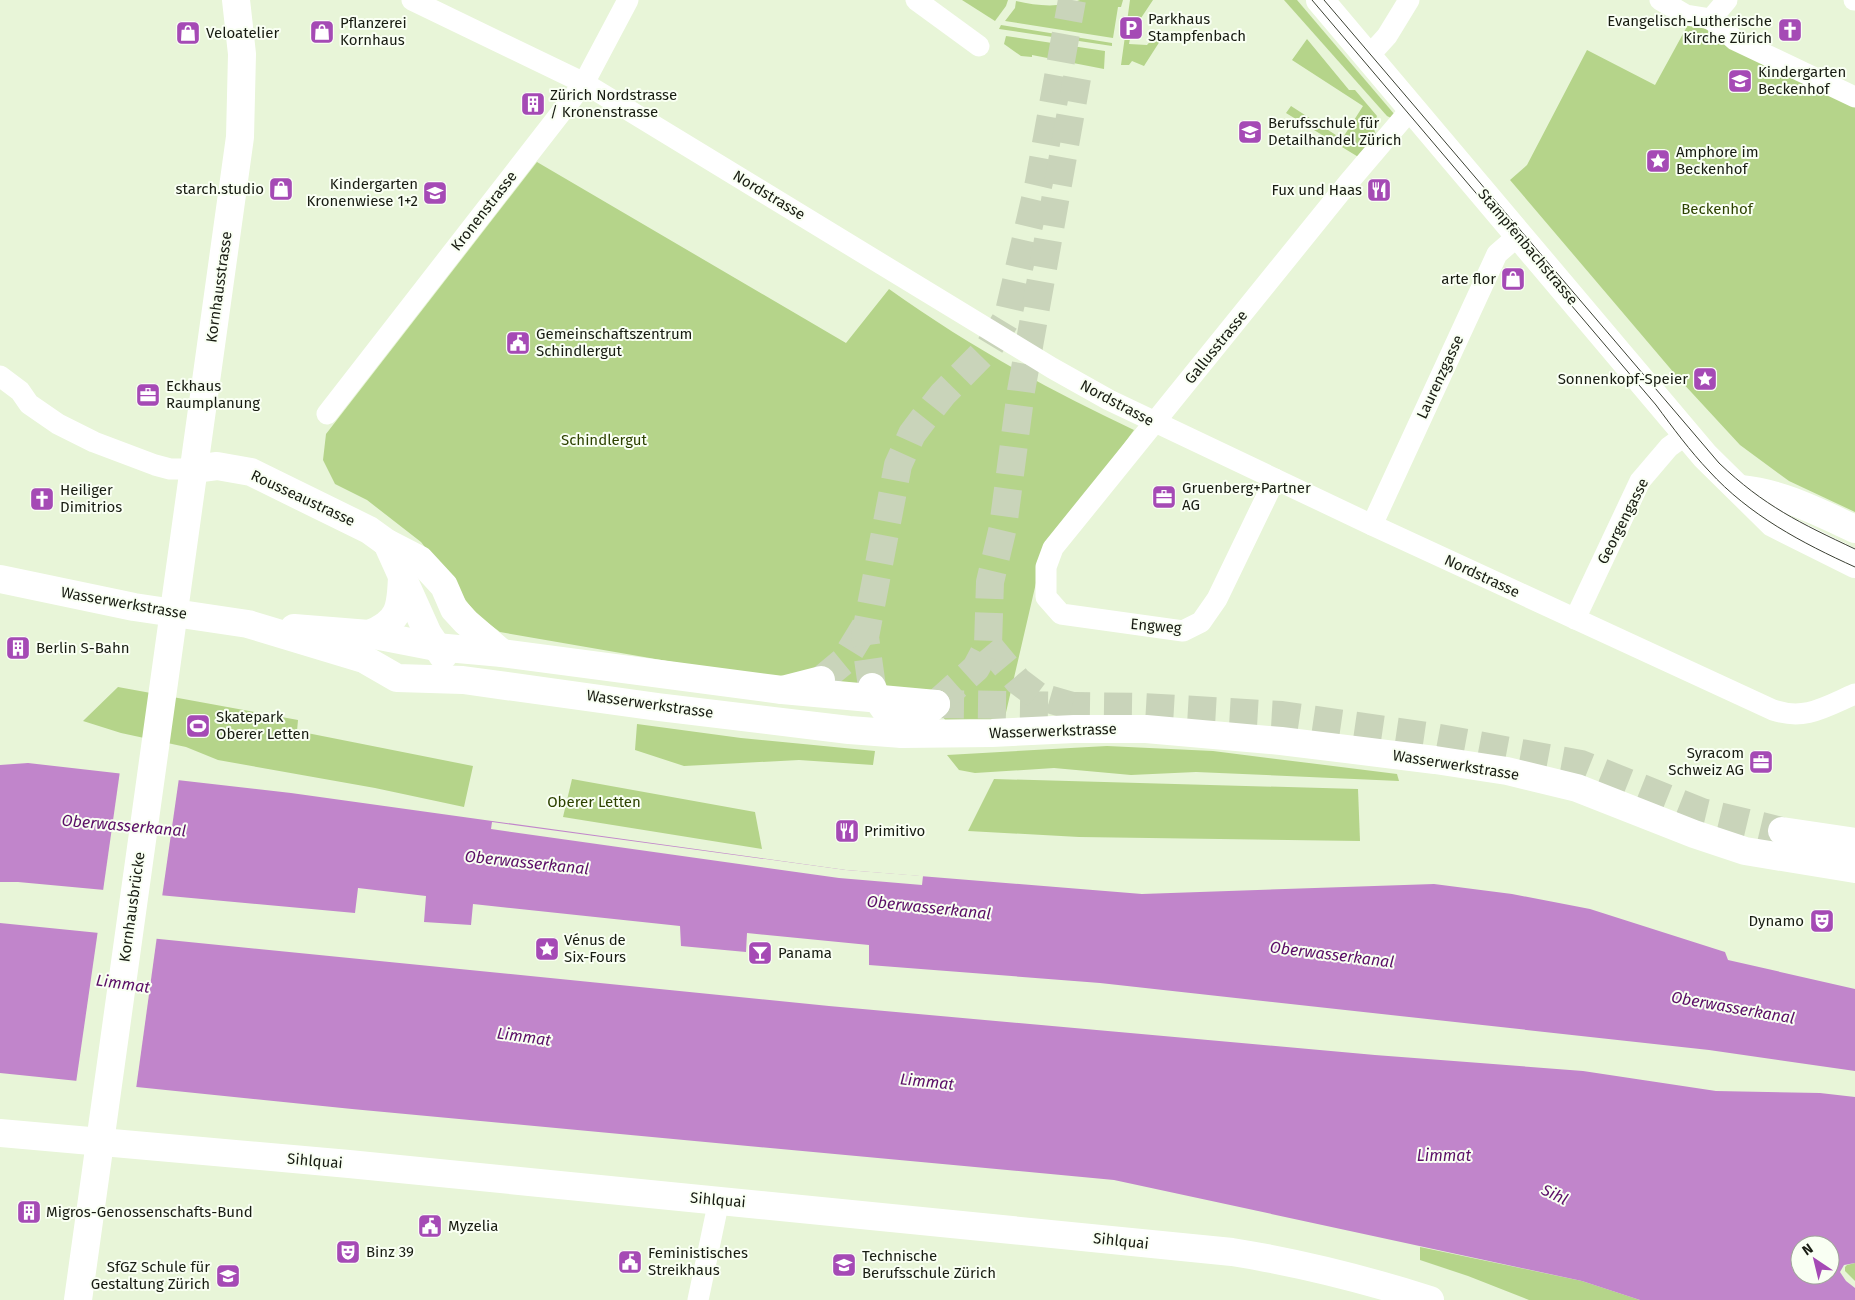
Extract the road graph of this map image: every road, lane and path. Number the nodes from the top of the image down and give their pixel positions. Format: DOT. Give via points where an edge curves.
graph roads {
  1 [pos="236,0"];
  2 [pos="412,0"];
  3 [pos="628,0"];
  4 [pos="916,0"];
  5 [pos="1320,0"];
  6 [pos="1409,0"];
  7 [pos="1660,0"];
  8 [pos="1727,0"];
  9 [pos="1711,19"];
  10 [pos="979,46"];
  11 [pos="1368,56"];
  12 [pos="584,83"];
  13 [pos="1855,97"];
  14 [pos="1411,108"];
  15 [pos="1519,235"];
  16 [pos="0,376"];
  17 [pos="327,414"];
  18 [pos="1155,424"];
  19 [pos="1687,434"];
  20 [pos="194,469"];
  21 [pos="1276,479"];
  22 [pos="1741,489"];
  23 [pos="1372,526"];
  24 [pos="1855,529"];
  25 [pos="387,543"];
  26 [pos="1855,564"];
  27 [pos="178,574"];
  28 [pos="402,576"];
  29 [pos="0,579"];
  30 [pos="1046,597"];
  31 [pos="454,608"];
  32 [pos="1575,620"];
  33 [pos="367,647"];
  34 [pos="436,647"];
  35 [pos="502,654"];
  36 [pos="463,680"];
  37 [pos="821,680"];
  38 [pos="782,690"];
  39 [pos="874,692"];
  40 [pos="1855,694"];
  41 [pos="902,734"];
  42 [pos="1782,830"];
  43 [pos="1855,842"];
  44 [pos="1855,869"];
  45 [pos="0,1133"];
  46 [pos="719,1200"];
  47 [pos="78,1300"];
  48 [pos="698,1300"];
  49 [pos="1430,1300"];
  1 -- 20 [label="main road, Kornhausstrasse" via="242,54 241,126"];
  2 -- 12 [label="street, Nordstrasse"];
  3 -- 12 [label="street, Kronenstrasse"];
  4 -- 10 [label="street"];
  5 -- 11 [label="main road, Stampfenbachstrasse"];
  6 -- 11 [label="street" via="1387,36"];
  7 -- 9 [label="street" via="1686,15"];
  8 -- 9 [label="street"];
  9 -- 13 [label="street" via="1735,40"];
  11 -- 14 [label="main road, Stampfenbachstrasse"];
  12 -- 17 [label="street, Kronenstrasse"];
  12 -- 18 [label="street, Nordstrasse" via="1048,365"];
  14 -- 15 [label="main road, Stampfenbachstrasse"];
  14 -- 18 [label="street, Gallusstrasse"];
  15 -- 19 [label="main road, Stampfenbachstrasse"];
  15 -- 23 [label="street, Laurenzgasse" via="1497,254"];
  16 -- 20 [label="street, Rousseaustrasse" via="20,391 29,404 58,424 94,442 155,465"];
  18 -- 21 [label="street, Nordstrasse"];
  18 -- 30 [label="street, Gallusstrasse" via="1053,548 1046,567"];
  19 -- 22 [label="main road, Stampfenbachstrasse"];
  19 -- 32 [label="street, Georgengasse" via="1669,447 1640,481"];
  20 -- 25 [label="main road, Rousseaustrasse" via="217,466 251,472 369,530"];
  20 -- 27 [label="main road, Kornhausstrasse"];
  21 -- 23 [label="street, Nordstrasse"];
  21 -- 30 [label="street, Engweg" via="1217,599 1201,622 1183,631 1061,614"];
  22 -- 24 [label="main road" via="1767,492"];
  22 -- 26 [label="main road, Stampfenbachstrasse" via="1773,523"];
  23 -- 32 [label="street, Nordstrasse"];
  25 -- 28 [label="main road"];
  25 -- 31 [label="main road, Rousseaustrasse" via="420,560 444,586"];
  27 -- 47 [label="main road, Kornhausbrücke"];
  28 -- 33 [label="main road" via="402,601 398,612"];
  28 -- 34 [label="main road"];
  29 -- 33 [label="main road, Wasserwerkstrasse" via="134,607 248,624"];
  31 -- 34 [label="main road" via="450,630"];
  31 -- 35 [label="main road, Rousseaustrasse"];
  32 -- 40 [label="street, Nordstrasse" via="1788,716 1805,715"];
  33 -- 34 [label="main road, Wasserwerkstrasse"];
  33 -- 36 [label="main road, Wasserwerkstrasse" via="397,678"];
  34 -- 35 [label="main road, Wasserwerkstrasse"];
  34 -- 36 [label="main road"];
  35 -- 38 [label="main road, Wasserwerkstrasse"];
  36 -- 41 [label="main road, Wasserwerkstrasse" via="658,707"];
  37 -- 38 [label="main road"];
  38 -- 39 [label="main road, Wasserwerkstrasse"];
  39 -- 41 [label="main road"];
  39 -- 41 [label="main road, Wasserwerkstrasse" via="906,703 936,704"];
  41 -- 44 [label="main road, Wasserwerkstrasse" via="1146,729 1435,760 1507,771 1577,788 1745,851"];
  42 -- 43 [label="main road"];
  45 -- 46 [label="main road, Sihlquai"];
  46 -- 48 [label="street"];
  46 -- 49 [label="main road, Sihlquai" via="1232,1252 1299,1263"];
}
